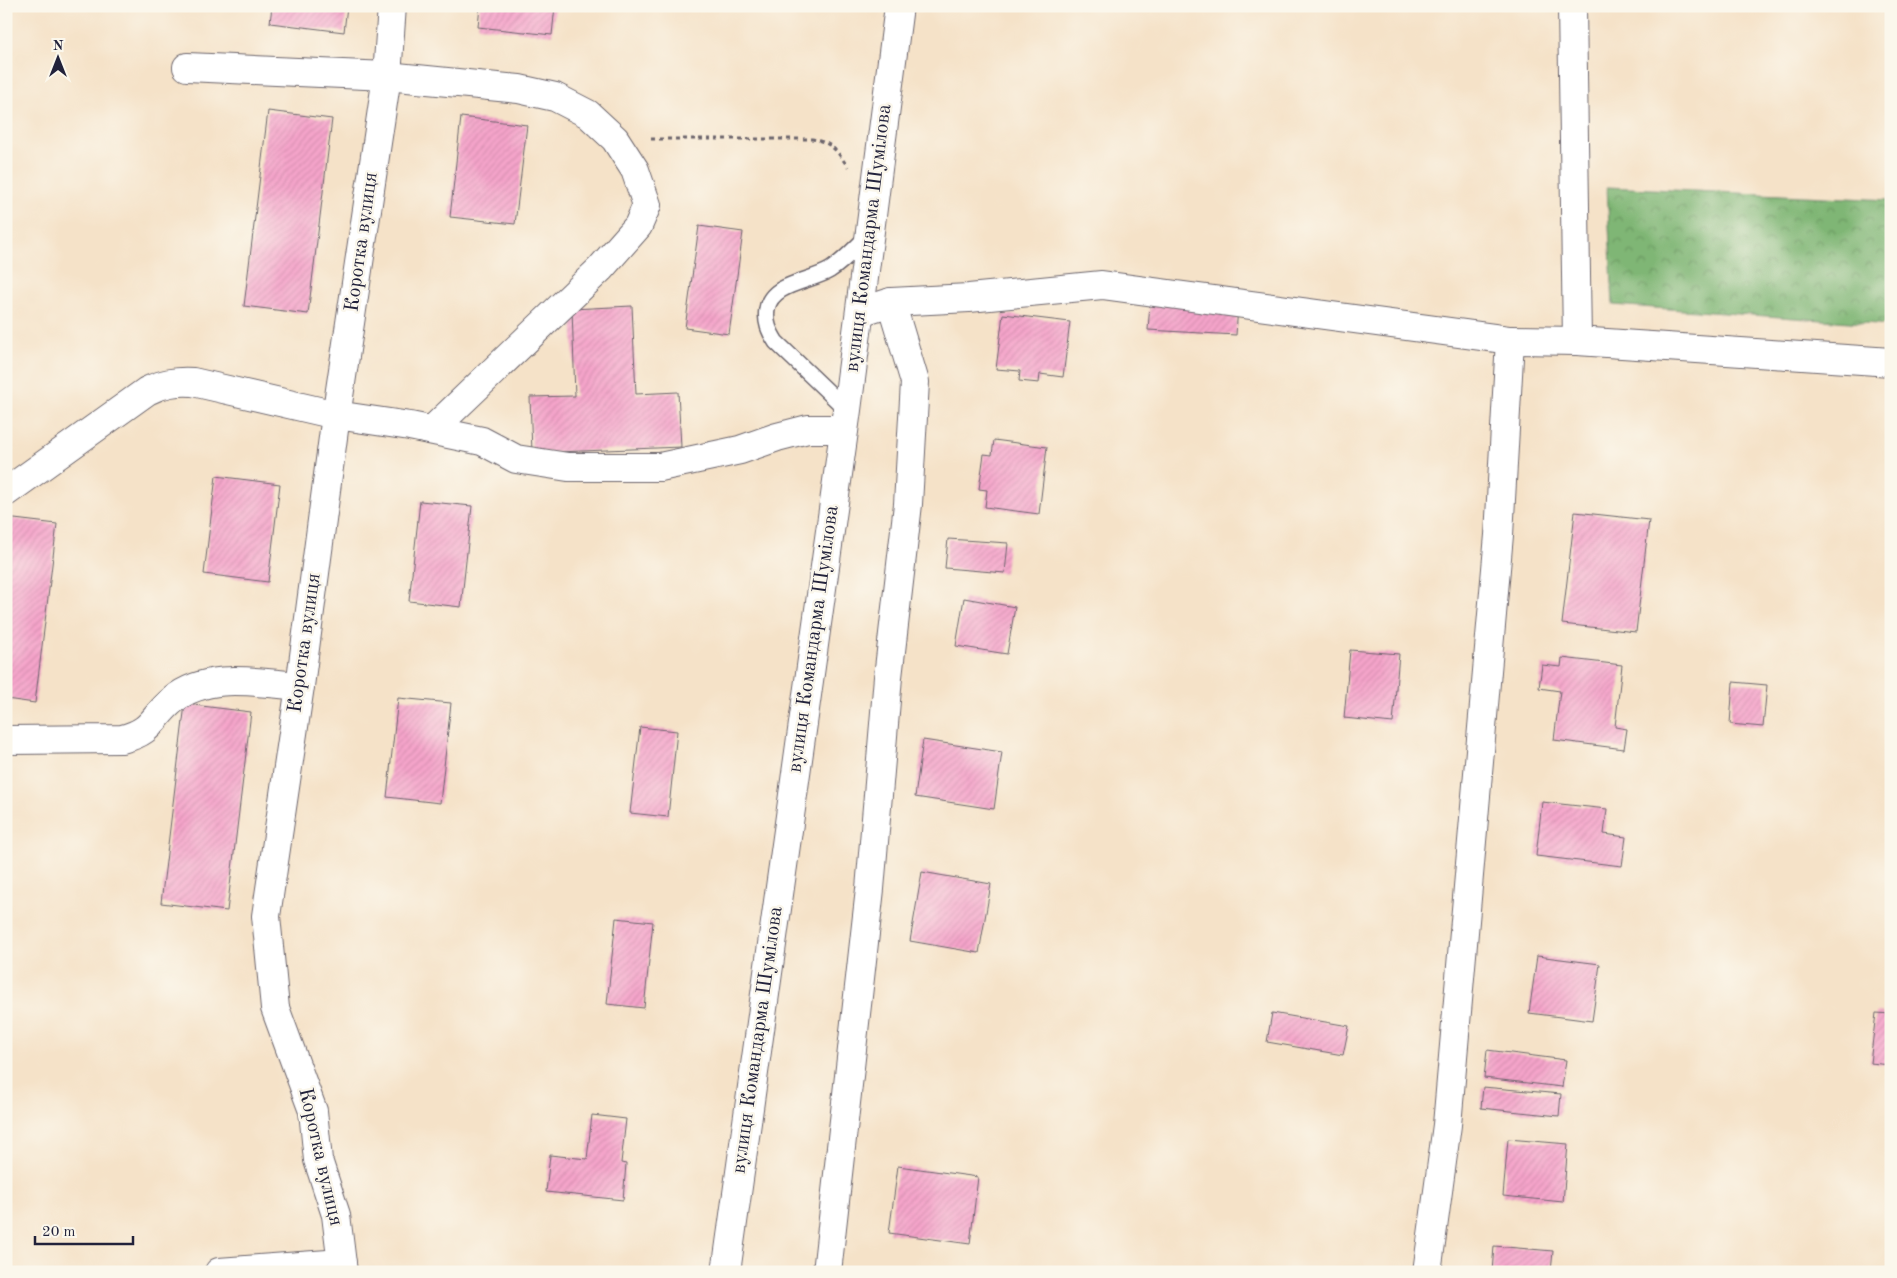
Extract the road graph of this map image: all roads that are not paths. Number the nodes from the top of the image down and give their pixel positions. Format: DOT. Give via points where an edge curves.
graph roads {
  1 [pos="392,6"];
  2 [pos="898,6"];
  3 [pos="1572,6"];
  4 [pos="187,67"];
  5 [pos="387,76"];
  6 [pos="869,235"];
  7 [pos="891,302"];
  8 [pos="860,312"];
  9 [pos="1510,340"];
  10 [pos="1577,341"];
  11 [pos="1891,362"];
  12 [pos="336,415"];
  13 [pos="845,419"];
  14 [pos="432,430"];
  15 [pos="6,492"];
  16 [pos="300,686"];
  17 [pos="6,740"];
  18 [pos="342,1267"];
  19 [pos="219,1272"];
  20 [pos="726,1272"];
  21 [pos="827,1272"];
  22 [pos="1427,1272"];
  1 -- 5 [label="street, Коротка вулиця"];
  2 -- 6 [label="street, вулиця Командарма Шумілова"];
  3 -- 10 [label="street"];
  4 -- 5 [label="street"];
  5 -- 12 [label="street, Коротка вулиця"];
  5 -- 14 [label="street" via="520,89 555,97 588,114 615,139 635,170 647,205 638,226 600,269"];
  6 -- 8 [label="street, вулиця Командарма Шумілова"];
  6 -- 13 [label="lane" via="830,270 774,293 768,303 766,318 769,332 776,342"];
  7 -- 8 [label="street"];
  7 -- 9 [label="street" via="1102,285"];
  7 -- 21 [label="street" via="915,382 909,495 888,677 870,889"];
  8 -- 13 [label="street, вулиця Командарма Шумілова"];
  9 -- 10 [label="street"];
  9 -- 22 [label="street" via="1499,535 1447,1125"];
  10 -- 11 [label="street"];
  12 -- 14 [label="street"];
  12 -- 15 [label="street" via="193,382 169,382 147,391"];
  12 -- 16 [label="street, Коротка вулиця"];
  13 -- 14 [label="street" via="740,450 660,467 568,467 516,459 482,441"];
  13 -- 20 [label="street, вулиця Командарма Шумілова"];
  16 -- 17 [label="street" via="228,681 203,684 180,694 145,730 122,739"];
  16 -- 18 [label="street, Коротка вулиця" via="266,916 275,1008 313,1110 318,1160 336,1215"];
  18 -- 19 [label="street"];
}
